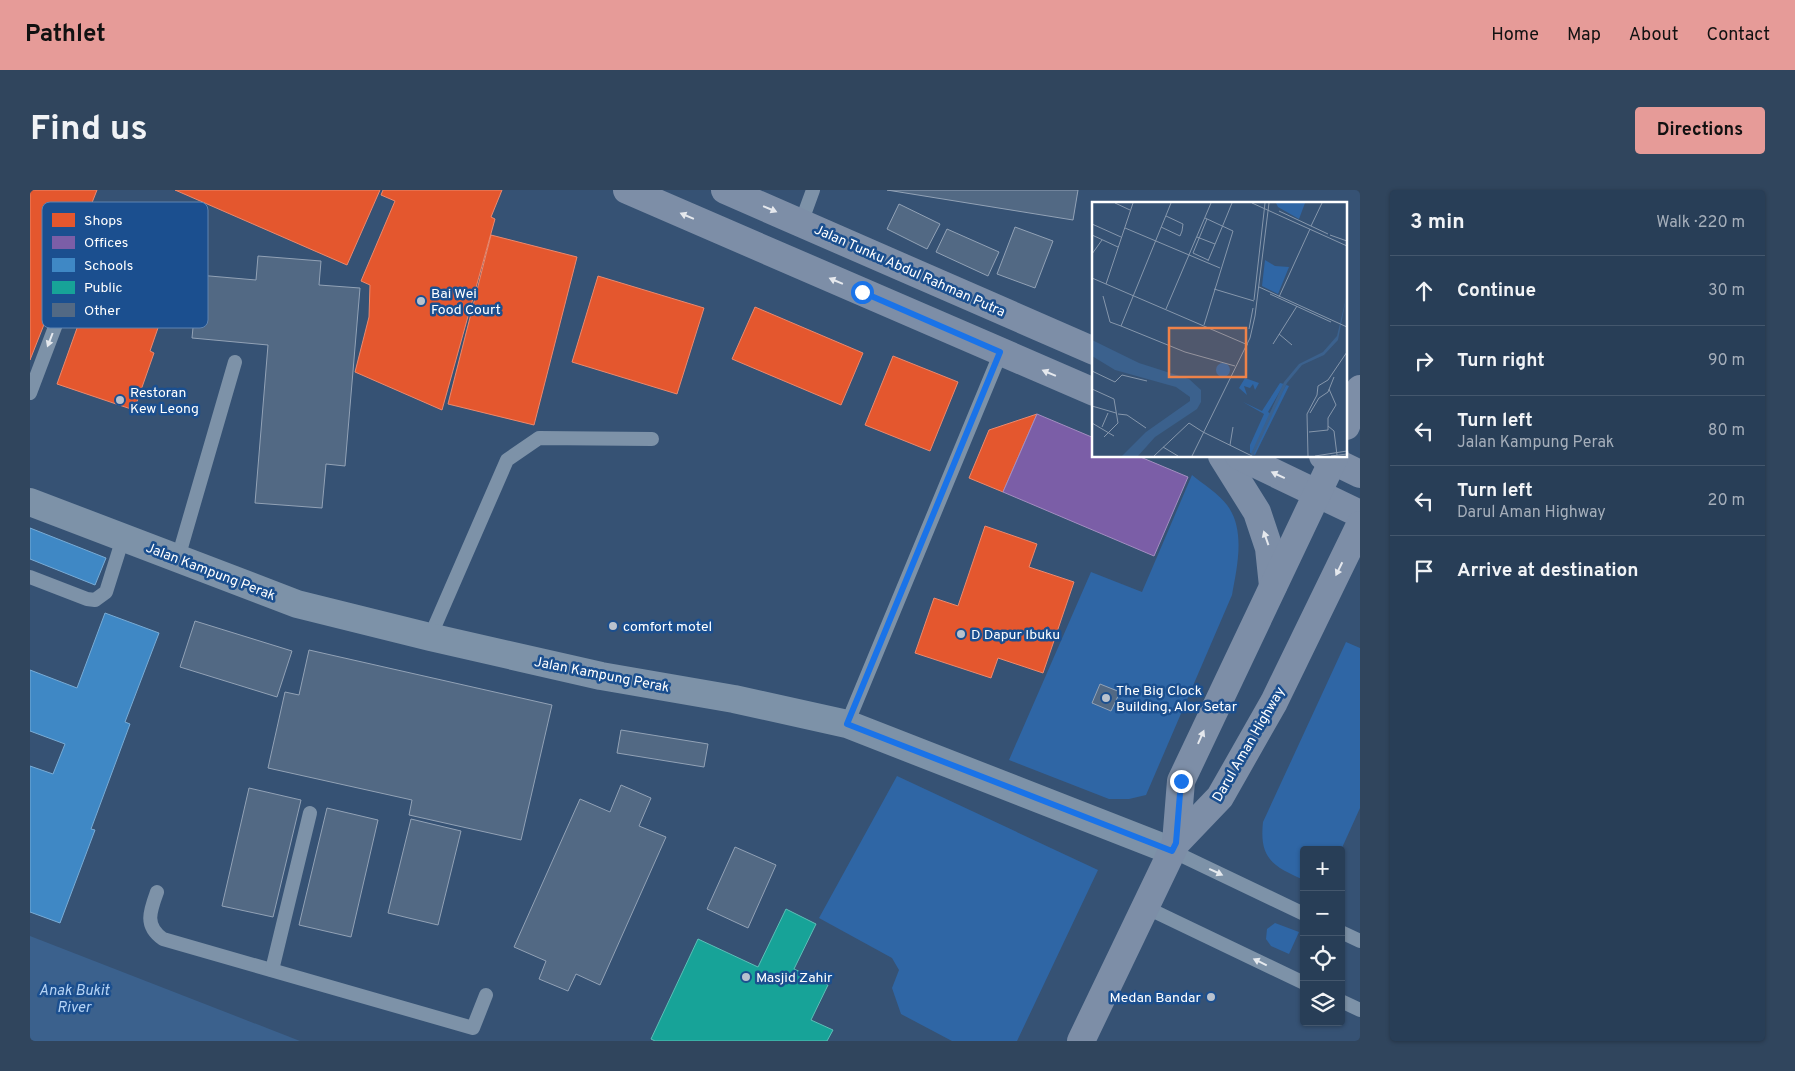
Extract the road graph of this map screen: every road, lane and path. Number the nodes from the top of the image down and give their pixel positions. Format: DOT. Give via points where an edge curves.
graph roads {
  1 [pos="627,190"];
  2 [pos="725,190"];
  3 [pos="813,190"];
  4 [pos="801,223"];
  5 [pos="52,328"];
  6 [pos="1092,350"];
  7 [pos="1000,352"];
  8 [pos="235,362"];
  9 [pos="1360,381"];
  10 [pos="1348,388"];
  11 [pos="1360,389"];
  12 [pos="1092,391"];
  13 [pos="30,393"];
  14 [pos="1348,421"];
  15 [pos="652,439"];
  16 [pos="1223,458"];
  17 [pos="1243,458"];
  18 [pos="1330,458"];
  19 [pos="1360,474"];
  20 [pos="1318,493"];
  21 [pos="30,502"];
  22 [pos="1360,514"];
  23 [pos="1360,525"];
  24 [pos="123,538"];
  25 [pos="178,558"];
  26 [pos="30,577"];
  27 [pos="1273,586"];
  28 [pos="430,637"];
  29 [pos="847,724"];
  30 [pos="310,812"];
  31 [pos="1174,847"];
  32 [pos="157,892"];
  33 [pos="1144,906"];
  34 [pos="1300,912"];
  35 [pos="1345,934"];
  36 [pos="1360,941"];
  37 [pos="272,970"];
  38 [pos="1300,980"];
  39 [pos="486,995"];
  40 [pos="1345,1003"];
  41 [pos="1360,1010"];
  42 [pos="1081,1041"];
  7 -- 1 [label="main road, one-way"];
  2 -- 4 [label="main road, Jalan Tunku Abdul Rahman Putra, one-way"];
  3 -- 4 [label="lane"];
  4 -- 6 [label="main road, Jalan Tunku Abdul Rahman Putra"];
  5 -- 13 [label="lane, one-way"];
  12 -- 7 [label="main road, one-way"];
  7 -- 29 [label="lane"];
  8 -- 25 [label="lane"];
  9 -- 10 [label="main road"];
  11 -- 14 [label="main road"];
  15 -- 28 [label="lane" via="539,438 507,460"];
  27 -- 16 [label="main road, one-way" via="1269,548 1257,512"];
  20 -- 17 [label="main road, one-way"];
  18 -- 19 [label="main road"];
  18 -- 20 [label="main road"];
  20 -- 22 [label="main road"];
  20 -- 27 [label="main road"];
  21 -- 24 [label="street, Jalan Kampung Perak"];
  23 -- 31 [label="main road, Darul Aman Highway, one-way" via="1274,702 1220,798"];
  24 -- 25 [label="street, Jalan Kampung Perak"];
  24 -- 26 [label="lane" via="106,592 95,600"];
  25 -- 28 [label="street, Jalan Kampung Perak" via="297,604"];
  31 -- 27 [label="main road, one-way" via="1181,781"];
  28 -- 29 [label="street, Jalan Kampung Perak" via="601,676 734,699"];
  29 -- 31 [label="street, Jalan Kampung Perak"];
  30 -- 37 [label="lane"];
  31 -- 33 [label="main road"];
  31 -- 34 [label="lane, one-way"];
  32 -- 37 [label="lane" via="149,914 154,934"];
  38 -- 33 [label="lane, one-way"];
  33 -- 42 [label="main road"];
  35 -- 36 [label="lane"];
  37 -- 39 [label="lane" via="473,1028"];
  40 -- 41 [label="lane"];
}
